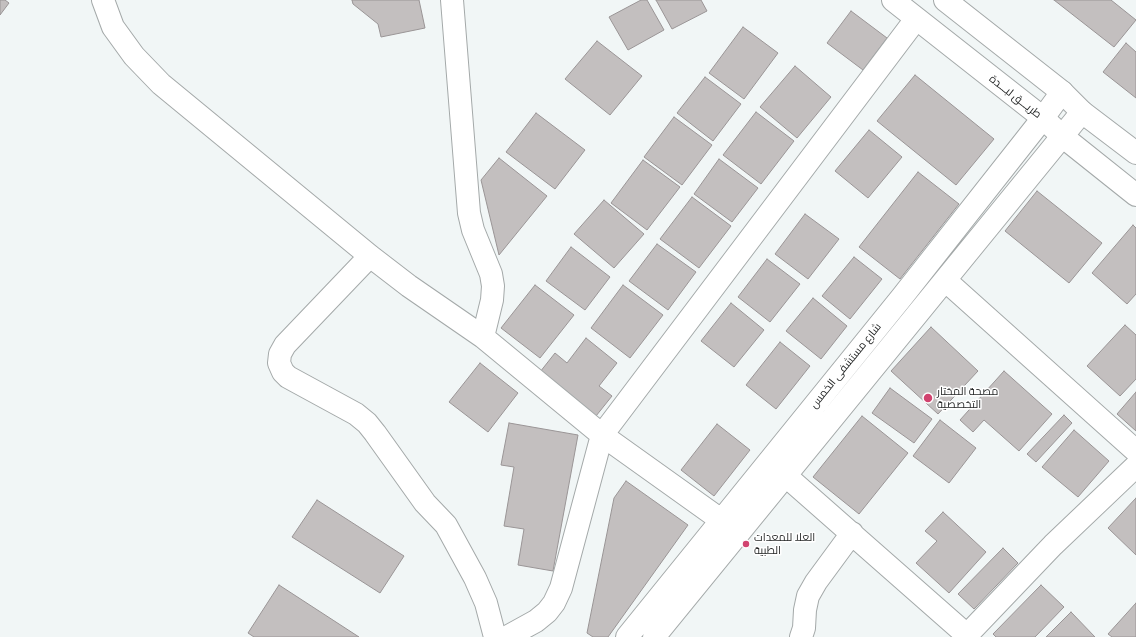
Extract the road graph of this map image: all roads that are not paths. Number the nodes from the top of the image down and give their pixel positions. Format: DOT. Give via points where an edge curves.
graph roads {
  1 [pos="103,0"];
  2 [pos="452,0"];
  3 [pos="893,0"];
  4 [pos="945,0"];
  5 [pos="916,19"];
  6 [pos="1062,92"];
  7 [pos="1082,112"];
  8 [pos="1043,118"];
  9 [pos="1062,136"];
  10 [pos="1136,153"];
  11 [pos="1136,195"];
  12 [pos="370,256"];
  13 [pos="945,280"];
  14 [pos="483,337"];
  15 [pos="602,435"];
  16 [pos="1136,451"];
  17 [pos="1136,466"];
  18 [pos="786,476"];
  19 [pos="721,520"];
  20 [pos="852,533"];
  21 [pos="968,636"];
  22 [pos="495,637"];
  23 [pos="507,637"];
  24 [pos="627,637"];
  25 [pos="654,637"];
  26 [pos="801,637"];
  1 -- 12 [label="street" via="113,27 134,56 161,84"];
  2 -- 14 [label="street" via="469,213 493,286"];
  3 -- 5 [label="street, طريـــق لبـــدة"];
  4 -- 6 [label="street"];
  5 -- 8 [label="street, طريـــق لبـــدة"];
  5 -- 15 [label="street"];
  6 -- 7 [label="street"];
  6 -- 8 [label="street, شارع مستشفى الخمس"];
  7 -- 9 [label="street, شارع مستشفى الخمس"];
  7 -- 10 [label="street"];
  8 -- 9 [label="street, طريـــق لبـــدة"];
  8 -- 19 [label="street, شارع مستشفى الخمس"];
  9 -- 11 [label="street, طريـــق لبـــدة"];
  9 -- 13 [label="street, شارع مستشفى الخمس"];
  12 -- 14 [label="street"];
  12 -- 22 [label="street" via="285,345 279,363 288,377 356,414 376,433 425,503 446,526 475,578"];
  13 -- 16 [label="street"];
  13 -- 18 [label="street, شارع مستشفى الخمس"];
  14 -- 15 [label="street"];
  15 -- 19 [label="street"];
  15 -- 23 [label="street" via="561,588 547,612"];
  17 -- 21 [label="street" via="1054,545"];
  18 -- 20 [label="street"];
  18 -- 25 [label="street, شارع مستشفى الخمس"];
  19 -- 24 [label="street, شارع مستشفى الخمس"];
  20 -- 21 [label="street"];
  20 -- 26 [label="street" via="808,596"];
}
